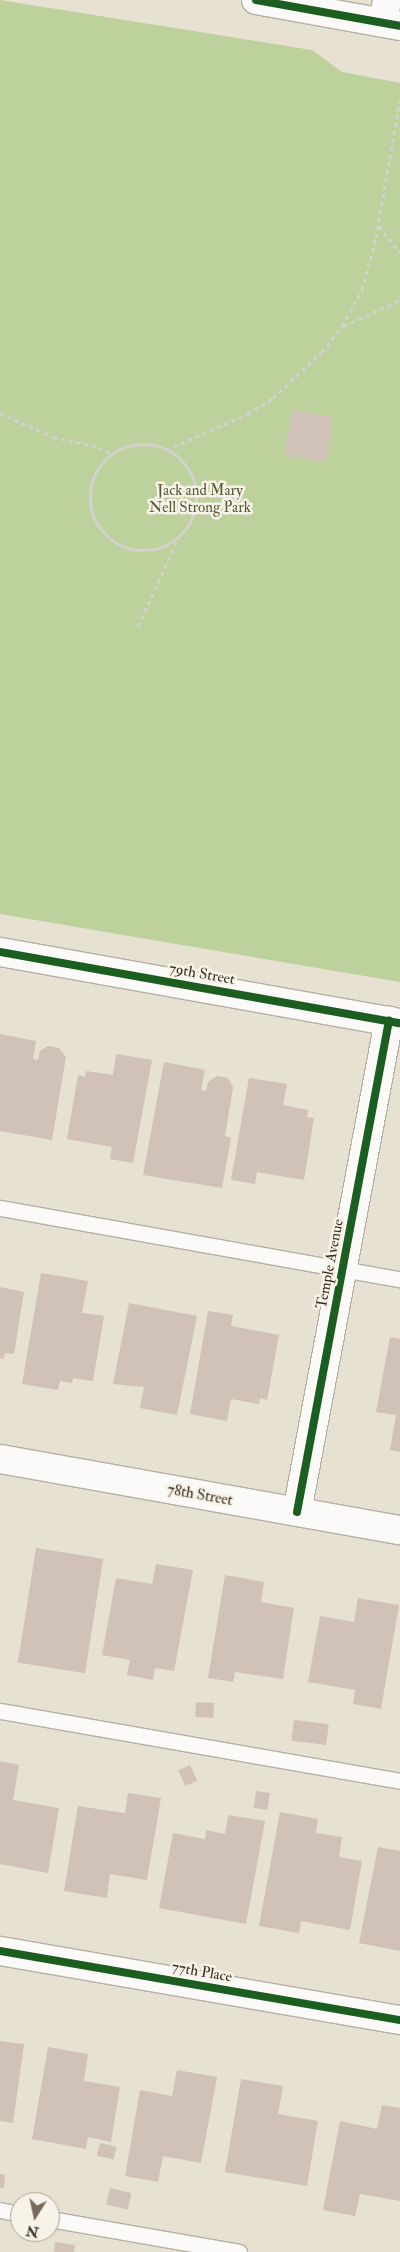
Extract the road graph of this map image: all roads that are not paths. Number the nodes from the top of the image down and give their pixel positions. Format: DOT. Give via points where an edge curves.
graph roads {
  1 [pos="256,0"];
  2 [pos="390,16"];
  3 [pos="0,952"];
  4 [pos="395,1022"];
  5 [pos="0,1208"];
  6 [pos="342,1269"];
  7 [pos="400,1279"];
  8 [pos="0,1459"];
  9 [pos="297,1512"];
  10 [pos="400,1530"];
  11 [pos="0,1711"];
  12 [pos="400,1781"];
  13 [pos="0,1952"];
  14 [pos="400,2020"];
  15 [pos="60,2221"];
  16 [pos="239,2252"];
  1 -- 2 [label="street"];
  3 -- 4 [label="street, 79th Street"];
  4 -- 6 [label="street, Temple Avenue"];
  5 -- 6 [label="lane"];
  6 -- 7 [label="lane"];
  6 -- 9 [label="street, Temple Avenue"];
  8 -- 9 [label="street, 78th Street"];
  9 -- 10 [label="street, 78th Street"];
  11 -- 12 [label="lane"];
  13 -- 14 [label="street, 77th Place"];
  15 -- 16 [label="lane"];
}
